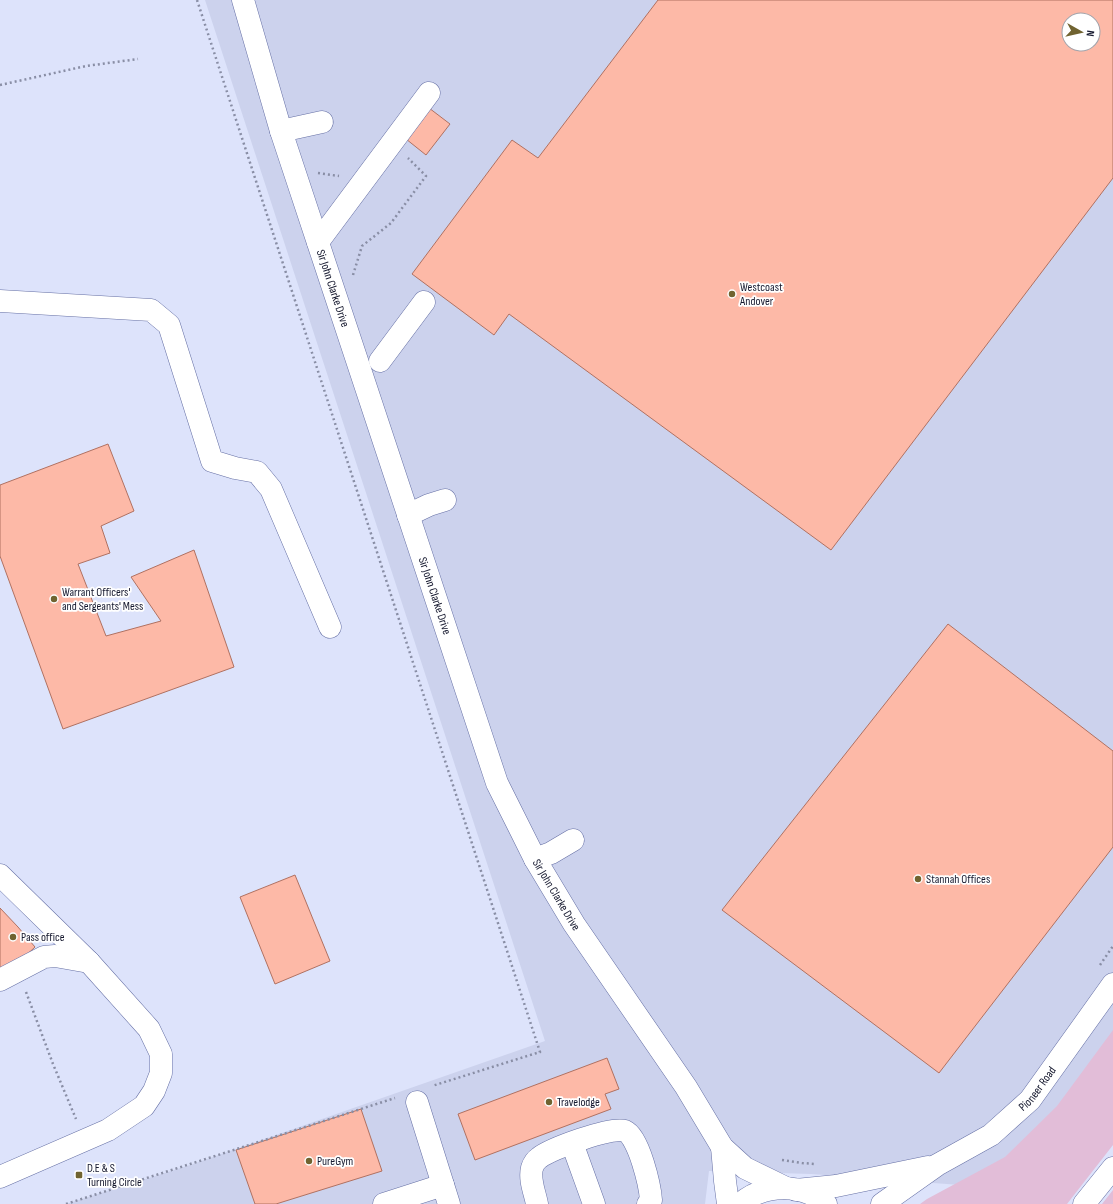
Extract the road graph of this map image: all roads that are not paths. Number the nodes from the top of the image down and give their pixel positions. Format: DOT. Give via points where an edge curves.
graph roads {
  1 [pos="243,0"];
  2 [pos="429,93"];
  3 [pos="322,122"];
  4 [pos="280,131"];
  5 [pos="318,242"];
  6 [pos="0,301"];
  7 [pos="424,302"];
  8 [pos="380,361"];
  9 [pos="445,500"];
  10 [pos="408,515"];
  11 [pos="330,627"];
  12 [pos="573,840"];
  13 [pos="535,859"];
  14 [pos="0,875"];
  15 [pos="89,962"];
  16 [pos="0,980"];
  17 [pos="1113,984"];
  18 [pos="413,1096"];
  19 [pos="572,1143"];
  20 [pos="722,1147"];
  21 [pos="937,1165"];
  22 [pos="1113,1168"];
  23 [pos="0,1177"];
  24 [pos="791,1189"];
  25 [pos="446,1195"];
  26 [pos="397,1202"];
  27 [pos="537,1204"];
  28 [pos="594,1204"];
  29 [pos="648,1204"];
  30 [pos="728,1204"];
  31 [pos="740,1204"];
  32 [pos="826,1204"];
  33 [pos="882,1204"];
  34 [pos="1084,1204"];
  1 -- 4 [label="main road, Sir John Clarke Drive"];
  2 -- 5 [label="main road"];
  3 -- 4 [label="main road"];
  4 -- 5 [label="main road, Sir John Clarke Drive"];
  5 -- 10 [label="main road, Sir John Clarke Drive"];
  6 -- 11 [label="main road" via="151,310 169,326 212,461 257,472 271,489"];
  7 -- 8 [label="main road"];
  9 -- 10 [label="main road"];
  10 -- 13 [label="main road, Sir John Clarke Drive" via="497,783"];
  12 -- 13 [label="main road"];
  13 -- 20 [label="main road, Sir John Clarke Drive" via="574,924 686,1087"];
  14 -- 15 [label="main road"];
  15 -- 16 [label="main road" via="55,956 44,957"];
  15 -- 23 [label="main road" via="149,1029 161,1054 160,1073 154,1091 144,1106 108,1130"];
  17 -- 21 [label="main road, Pioneer Road" via="1030,1100 991,1135"];
  18 -- 25 [label="main road"];
  19 -- 27 [label="main road" via="538,1159 533,1167 530,1176"];
  19 -- 28 [label="main road"];
  19 -- 29 [label="main road" via="610,1130 625,1131 632,1137 639,1153 650,1190 651,1200"];
  20 -- 24 [label="main road" via="745,1168"];
  20 -- 30 [label="main road"];
  21 -- 24 [label="main road" via="836,1186"];
  21 -- 33 [label="main road"];
  22 -- 34 [label="main road"];
  24 -- 31 [label="main road" via="763,1191"];
  24 -- 32 [label="main road" via="803,1191"];
  25 -- 26 [label="main road"];
}
